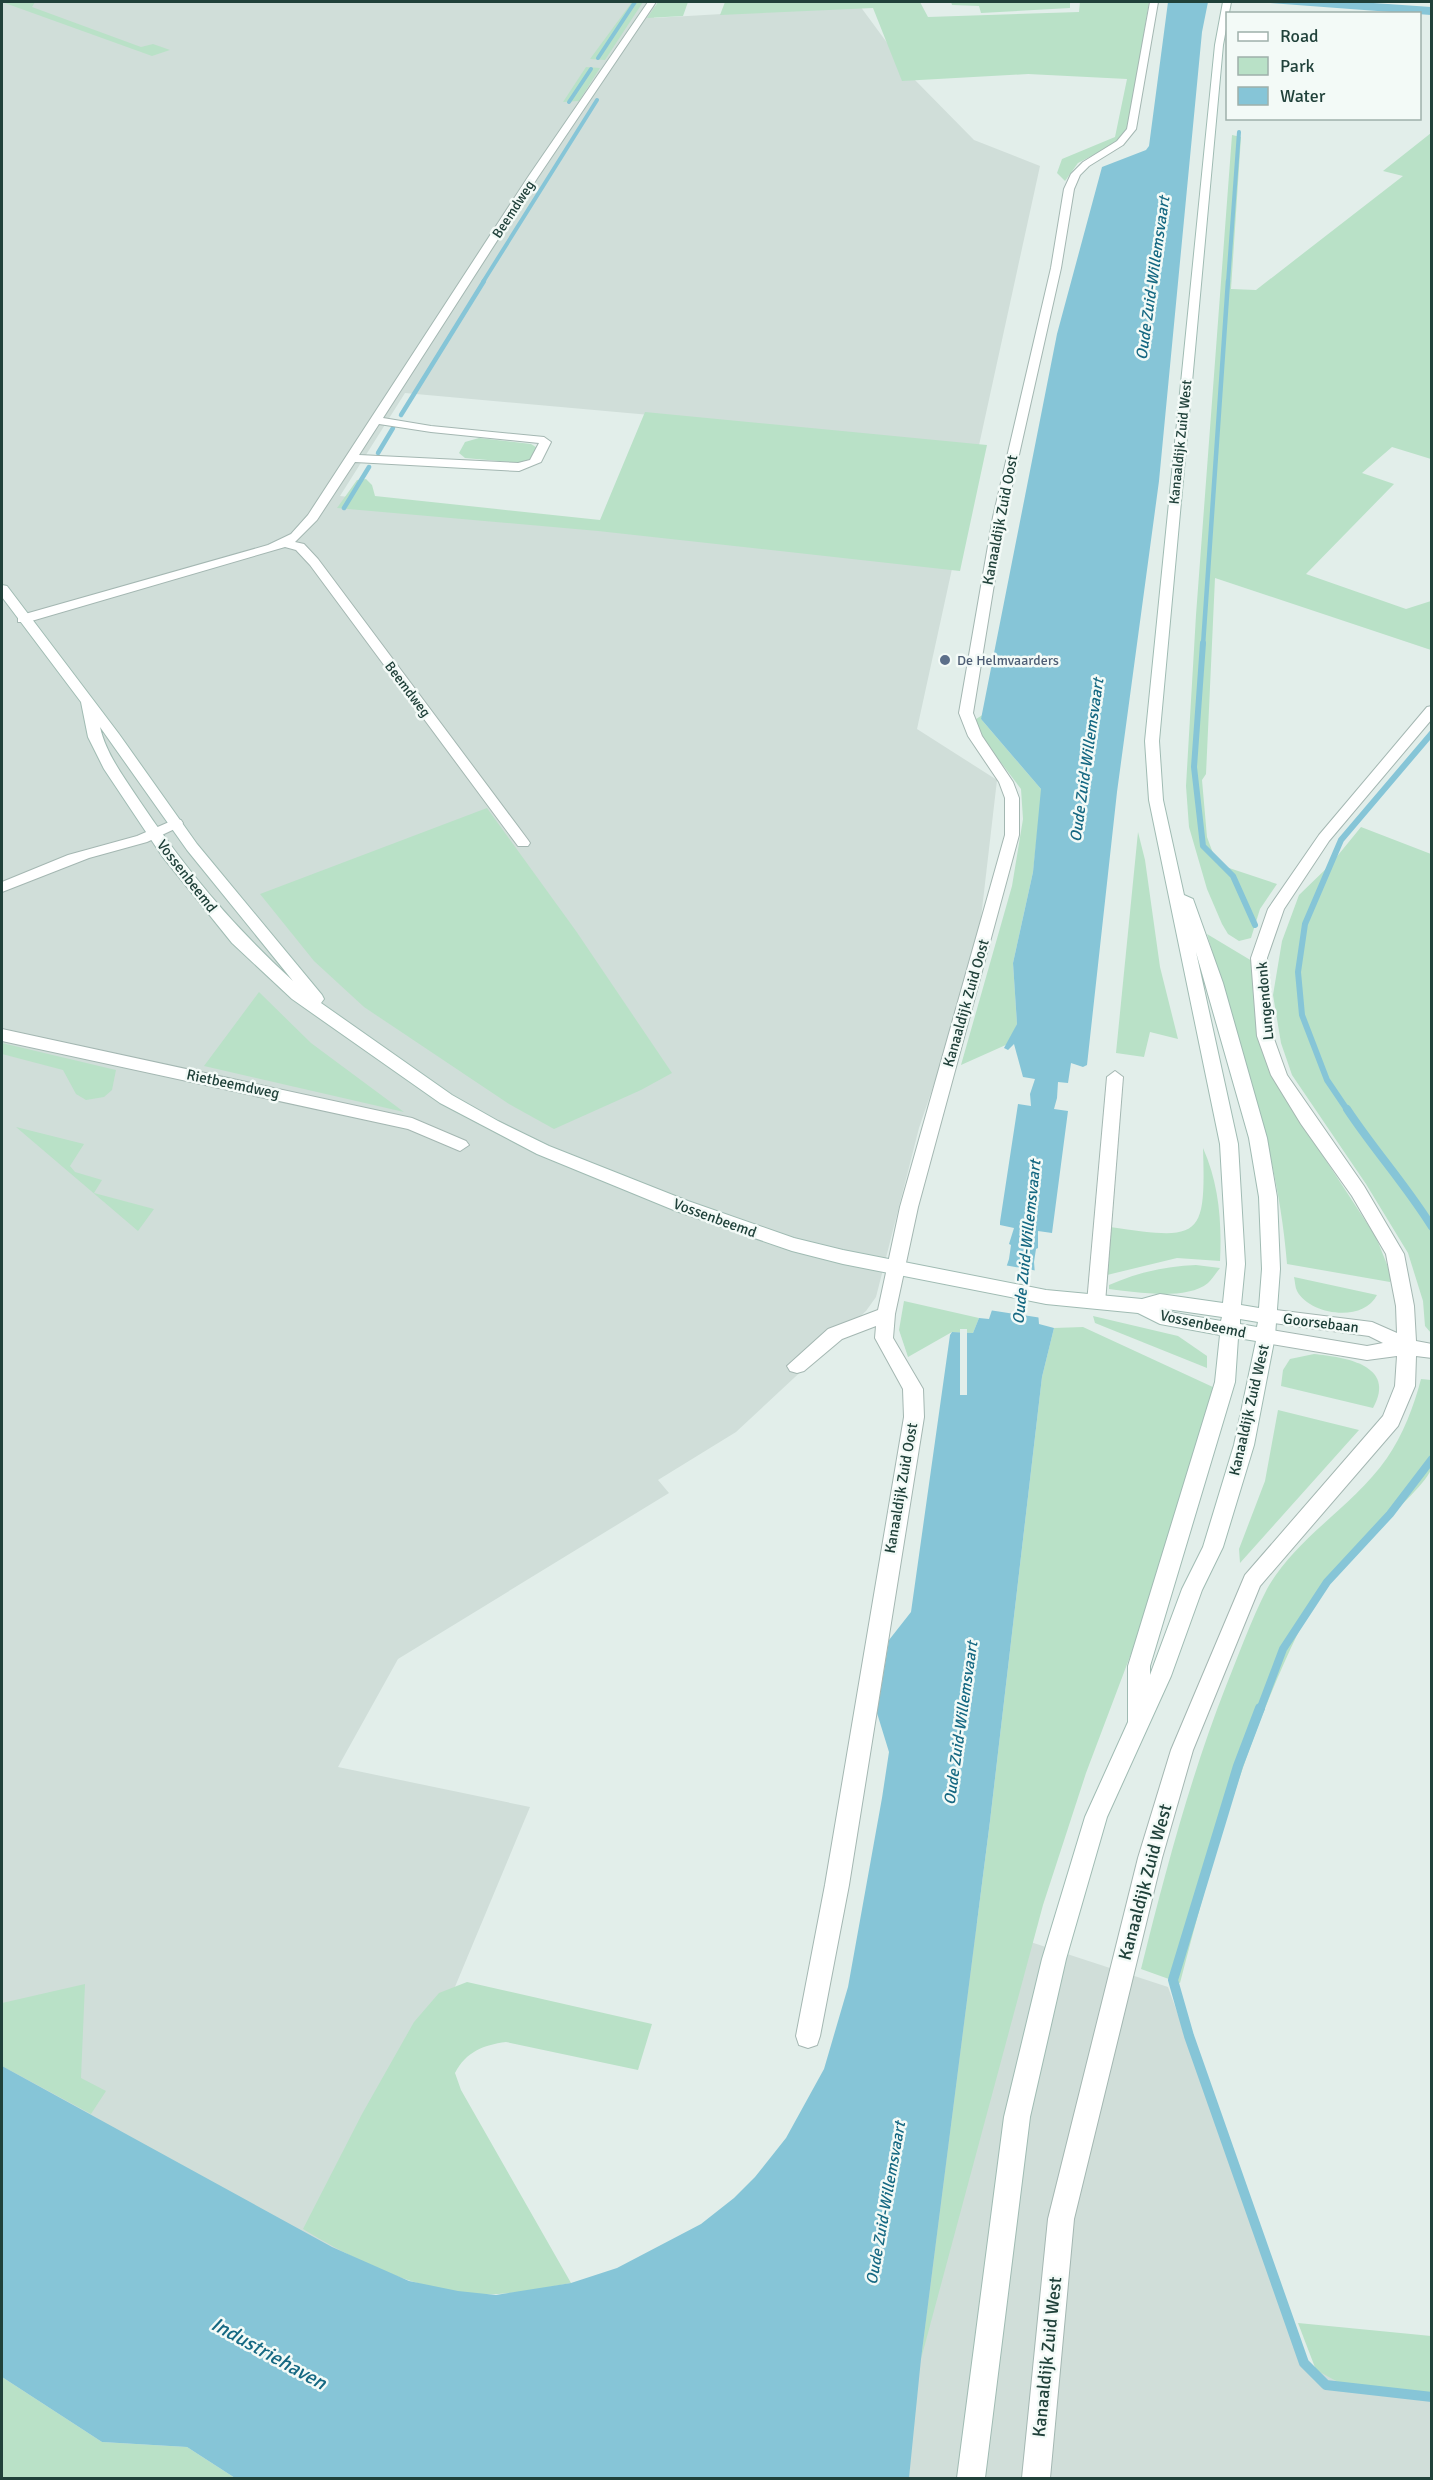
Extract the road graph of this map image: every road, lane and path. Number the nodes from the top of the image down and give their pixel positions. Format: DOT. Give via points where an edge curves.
graph roads {
  1 [pos="652,2"];
  2 [pos="1154,2"];
  3 [pos="1227,2"];
  4 [pos="377,420"];
  5 [pos="453,446"];
  6 [pos="352,458"];
  7 [pos="286,543"];
  8 [pos="2,589"];
  9 [pos="23,619"];
  10 [pos="87,704"];
  11 [pos="1431,710"];
  12 [pos="176,823"];
  13 [pos="152,830"];
  14 [pos="523,843"];
  15 [pos="1176,881"];
  16 [pos="2,887"];
  17 [pos="330,1017"];
  18 [pos="2,1035"];
  19 [pos="1115,1077"];
  20 [pos="460,1145"];
  21 [pos="895,1269"];
  22 [pos="1096,1303"];
  23 [pos="886,1314"];
  24 [pos="1232,1321"];
  25 [pos="1267,1326"];
  26 [pos="1407,1347"];
  27 [pos="1431,1351"];
  28 [pos="797,1366"];
  29 [pos="1138,1720"];
  30 [pos="808,2037"];
  31 [pos="970,2478"];
  32 [pos="1036,2478"];
  1 -- 4 [label="street, Beemdweg" via="533,177"];
  2 -- 21 [label="street, Kanaaldijk Zuid Oost" via="1131,129 1120,143 1086,164 1069,189 1056,268 999,517 966,713 975,736 1006,782 1012,798 1012,835"];
  3 -- 15 [label="street, Kanaaldijk Zuid West" via="1219,45 1153,721 1156,800"];
  4 -- 5 [label="street"];
  4 -- 6 [label="street, Beemdweg"];
  5 -- 5 [label="street" via="519,467 535,462 545,442 540,439"];
  5 -- 6 [label="street"];
  6 -- 7 [label="street, Beemdweg" via="313,517"];
  7 -- 9 [label="street, Beemdweg"];
  7 -- 14 [label="street, Beemdweg" via="300,547 314,562"];
  8 -- 9 [label="street, Vossenbeemd"];
  9 -- 10 [label="street, Vossenbeemd"];
  10 -- 12 [label="street, Vossenbeemd"];
  10 -- 13 [label="street, Vossenbeemd" via="95,737 111,769"];
  11 -- 26 [label="street, Lungendonk" via="1324,838 1276,909 1259,958 1265,1036 1279,1076 1358,1191 1395,1254 1405,1306"];
  12 -- 13 [label="street"];
  12 -- 17 [label="street, Vossenbeemd"];
  13 -- 16 [label="street" via="122,847 84,855"];
  13 -- 17 [label="street, Vossenbeemd" via="238,939 298,995"];
  15 -- 24 [label="street, Kanaaldijk Zuid West" via="1229,1144 1236,1264"];
  15 -- 25 [label="street, Kanaaldijk Zuid West" via="1193,915 1215,983 1257,1138 1268,1197 1271,1269"];
  17 -- 21 [label="street, Vossenbeemd" via="446,1099 543,1150 735,1226"];
  18 -- 20 [label="street, Rietbeemdweg" via="412,1124"];
  19 -- 22 [label="street"];
  21 -- 22 [label="street, Vossenbeemd"];
  21 -- 23 [label="street, Kanaaldijk Zuid Oost"];
  22 -- 24 [label="street, Vossenbeemd" via="1142,1306 1160,1317"];
  23 -- 28 [label="street" via="835,1334"];
  23 -- 30 [label="street, Kanaaldijk Zuid Oost" via="884,1338 914,1389 914,1417"];
  24 -- 25 [label="street, Vossenbeemd"];
  24 -- 29 [label="street, Kanaaldijk Zuid West" via="1225,1382 1139,1666"];
  25 -- 26 [label="street, Goorsebaan" via="1367,1353"];
  25 -- 29 [label="street, Kanaaldijk Zuid West" via="1244,1445 1213,1547"];
  26 -- 27 [label="street, Goorsebaan"];
  26 -- 32 [label="street, Kanaaldijk Zuid West" via="1405,1386 1391,1420 1252,1581 1182,1750 1150,1858 1061,2219"];
  29 -- 31 [label="street, Kanaaldijk Zuid West" via="1096,1817 1054,1959 1017,2117"];
}
